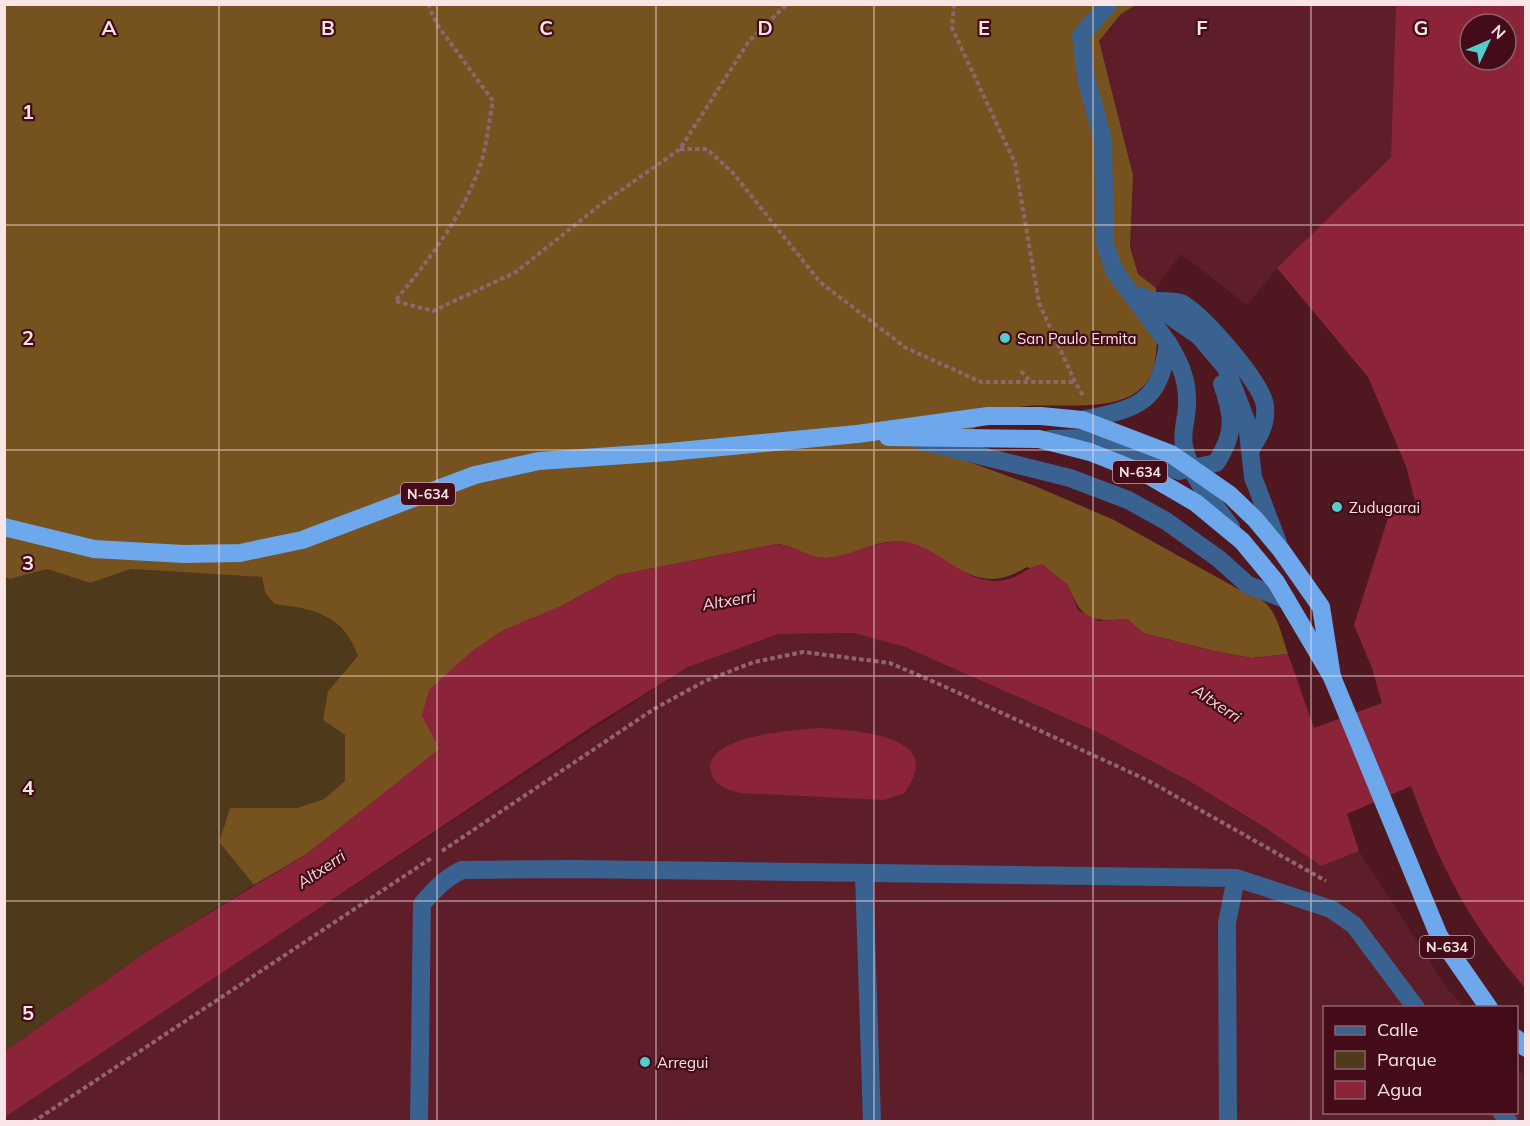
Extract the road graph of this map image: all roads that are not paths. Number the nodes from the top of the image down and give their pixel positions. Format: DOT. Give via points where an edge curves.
graph roads {
  1 [pos="1108,4"];
  2 [pos="1116,272"];
  3 [pos="1146,300"];
  4 [pos="1199,336"];
  5 [pos="1168,343"];
  6 [pos="1089,419"];
  7 [pos="857,434"];
  8 [pos="913,439"];
  9 [pos="1039,439"];
  10 [pos="1251,449"];
  11 [pos="1194,470"];
  12 [pos="4,527"];
  13 [pos="1242,541"];
  14 [pos="1281,550"];
  15 [pos="1287,600"];
  16 [pos="1332,677"];
  17 [pos="864,874"];
  18 [pos="1236,878"];
  19 [pos="1415,1006"];
  20 [pos="1489,1006"];
  21 [pos="419,1122"];
  22 [pos="872,1122"];
  23 [pos="1228,1122"];
  1 -- 2 [label="street" via="1081,36 1086,78 1103,140 1105,245"];
  2 -- 3 [label="street"];
  2 -- 5 [label="street"];
  3 -- 4 [label="street"];
  3 -- 10 [label="street" via="1180,303 1218,334 1246,372 1266,404 1264,428"];
  4 -- 10 [label="street" via="1226,368 1236,390"];
  4 -- 11 [label="street" via="1222,383 1233,427 1216,463"];
  5 -- 6 [label="street" via="1163,375 1150,393 1135,406"];
  5 -- 11 [label="street" via="1184,368 1188,404 1184,448"];
  6 -- 7 [label="highway, N-634" via="988,416"];
  6 -- 11 [label="highway, N-634" via="1171,454"];
  7 -- 8 [label="highway, N-634"];
  7 -- 12 [label="highway, N-634" via="539,461 475,475 302,540 240,553 94,549"];
  8 -- 9 [label="highway, N-634"];
  8 -- 15 [label="street" via="1070,478 1128,500 1166,520 1248,585"];
  9 -- 11 [label="street" via="1087,438 1179,471"];
  9 -- 13 [label="highway, N-634" via="1090,452 1148,475 1196,503"];
  10 -- 14 [label="street" via="1253,477"];
  11 -- 13 [label="street" via="1205,493"];
  11 -- 14 [label="highway, N-634" via="1230,495"];
  13 -- 15 [label="highway, N-634"];
  14 -- 16 [label="highway, N-634" via="1321,608"];
  15 -- 16 [label="highway, N-634"];
  16 -- 20 [label="highway, N-634" via="1439,936"];
  17 -- 18 [label="street"];
  17 -- 21 [label="street" via="573,869 462,870 450,875 422,904"];
  17 -- 22 [label="street"];
  18 -- 19 [label="street" via="1331,909 1354,925"];
  18 -- 23 [label="street" via="1227,923"];
}
